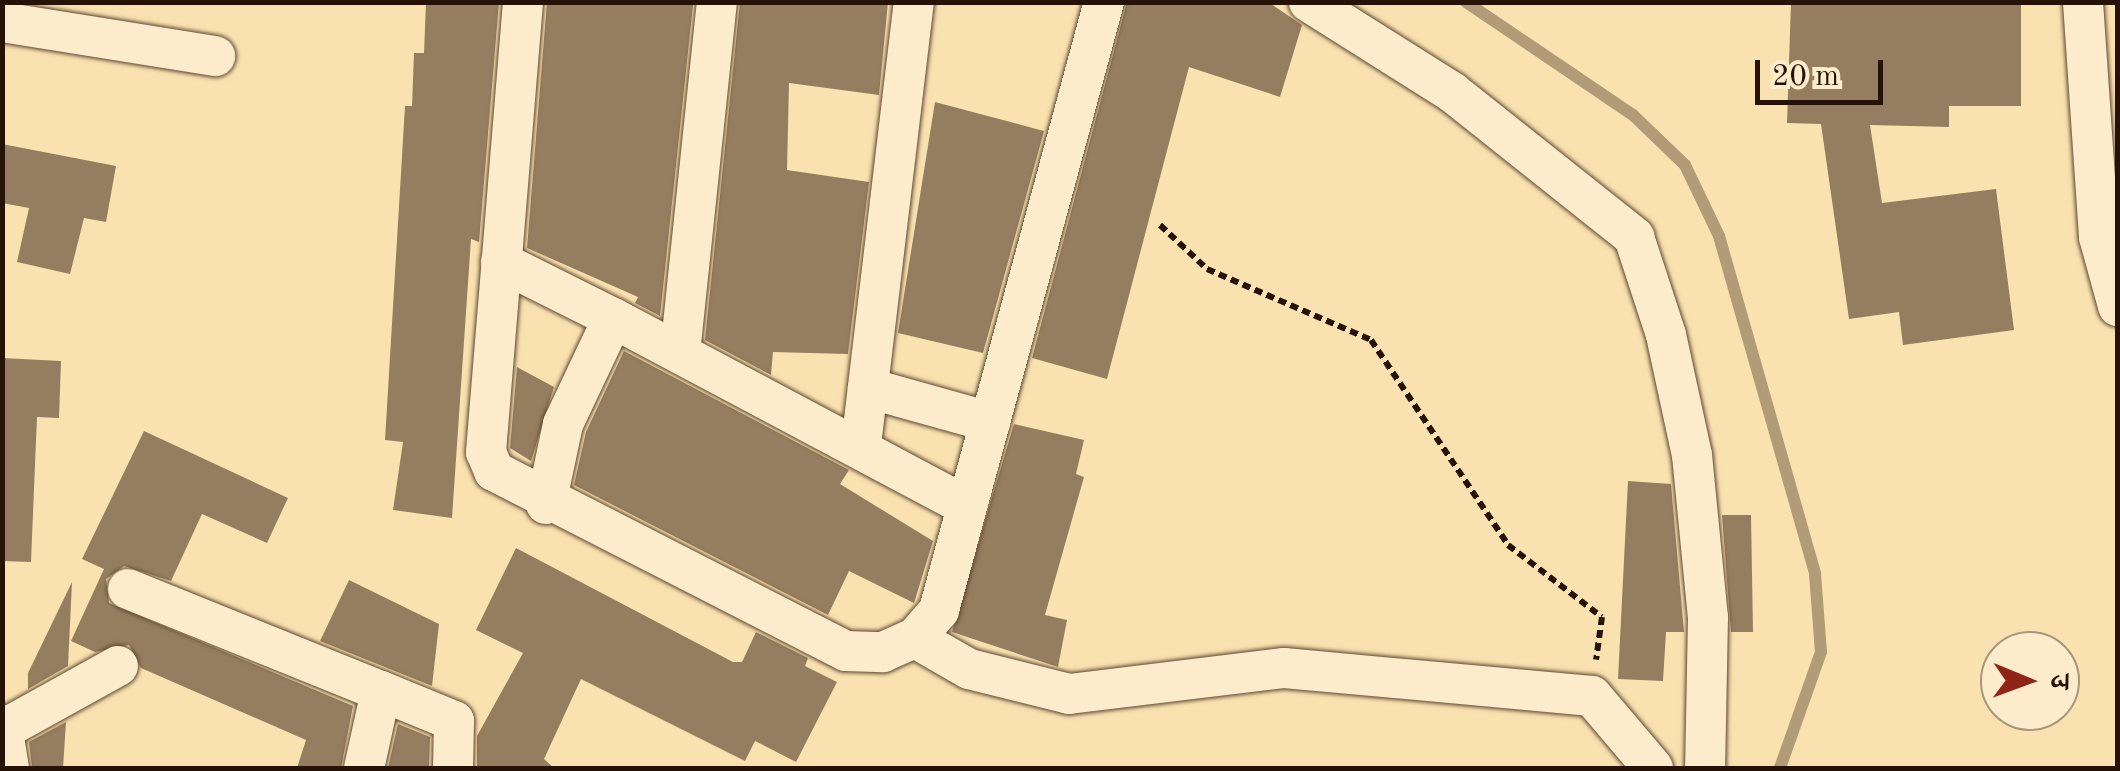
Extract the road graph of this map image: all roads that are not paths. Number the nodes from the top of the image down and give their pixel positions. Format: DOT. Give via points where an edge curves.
graph roads {
  1 [pos="524,2"];
  2 [pos="717,2"];
  3 [pos="914,2"];
  4 [pos="1104,2"];
  5 [pos="1309,2"];
  6 [pos="2083,2"];
  7 [pos="2,22"];
  8 [pos="215,56"];
  9 [pos="501,262"];
  10 [pos="2118,306"];
  11 [pos="613,318"];
  12 [pos="680,353"];
  13 [pos="868,388"];
  14 [pos="990,422"];
  15 [pos="862,445"];
  16 [pos="546,504"];
  17 [pos="965,505"];
  18 [pos="128,589"];
  19 [pos="916,638"];
  20 [pos="118,666"];
  21 [pos="381,692"];
  22 [pos="4,726"];
  23 [pos="9,768"];
  24 [pos="364,768"];
  25 [pos="453,768"];
  26 [pos="1653,768"];
  27 [pos="1704,768"];
  1 -- 9 [label="street"];
  2 -- 12 [label="street"];
  3 -- 13 [label="street"];
  4 -- 14 [label="street"];
  5 -- 27 [label="street" via="1452,92 1634,237 1666,335 1692,455 1708,617"];
  6 -- 10 [label="street" via="2099,237"];
  7 -- 8 [label="street"];
  9 -- 11 [label="street"];
  9 -- 16 [label="street" via="486,452 502,479"];
  11 -- 12 [label="street"];
  11 -- 16 [label="street" via="563,424"];
  12 -- 15 [label="street"];
  13 -- 14 [label="street"];
  13 -- 15 [label="street"];
  14 -- 17 [label="street"];
  15 -- 17 [label="street"];
  16 -- 19 [label="street" via="660,552 846,651 883,652"];
  17 -- 19 [label="street" via="939,610"];
  18 -- 21 [label="street"];
  19 -- 26 [label="street" via="969,669 1069,694 1284,668 1592,696"];
  20 -- 22 [label="street"];
  21 -- 24 [label="street"];
  21 -- 25 [label="street" via="454,720"];
  22 -- 23 [label="street"];
}
